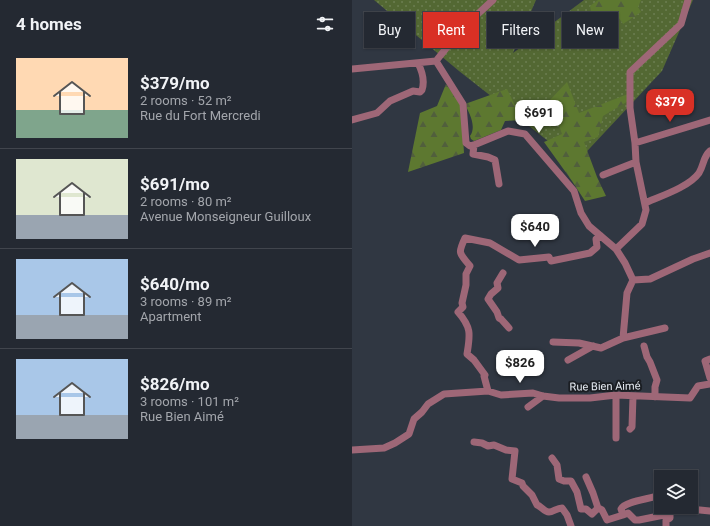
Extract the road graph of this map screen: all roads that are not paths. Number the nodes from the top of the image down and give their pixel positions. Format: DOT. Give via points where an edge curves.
graph roads {
  1 [pos="493,0"];
  2 [pos="688,0"];
  3 [pos="436,61"];
  4 [pos="418,63"];
  5 [pos="352,69"];
  6 [pos="352,120"];
  7 [pos="710,120"];
  8 [pos="635,143"];
  9 [pos="474,145"];
  10 [pos="710,151"];
  11 [pos="636,162"];
  12 [pos="604,174"];
  13 [pos="498,184"];
  14 [pos="645,203"];
  15 [pos="601,236"];
  16 [pos="616,249"];
  17 [pos="710,253"];
  18 [pos="503,273"];
  19 [pos="633,280"];
  20 [pos="509,328"];
  21 [pos="665,328"];
  22 [pos="622,338"];
  23 [pos="552,342"];
  24 [pos="593,346"];
  25 [pos="644,346"];
  26 [pos="710,359"];
  27 [pos="568,360"];
  28 [pos="710,378"];
  29 [pos="710,384"];
  30 [pos="488,391"];
  31 [pos="543,396"];
  32 [pos="616,396"];
  33 [pos="633,396"];
  34 [pos="655,397"];
  35 [pos="528,407"];
  36 [pos="630,429"];
  37 [pos="616,438"];
  38 [pos="474,442"];
  39 [pos="352,450"];
  40 [pos="552,458"];
  41 [pos="586,477"];
  42 [pos="654,497"];
  43 [pos="598,508"];
  44 [pos="698,510"];
  45 [pos="710,512"];
  46 [pos="664,514"];
  47 [pos="670,514"];
  48 [pos="623,515"];
  49 [pos="571,526"];
  50 [pos="666,526"];
  1 -- 3 [label="street" via="471,18"];
  2 -- 8 [label="street" via="681,24 630,72 630,108"];
  3 -- 4 [label="street"];
  3 -- 9 [label="street" via="463,104 466,144"];
  4 -- 5 [label="street"];
  4 -- 6 [label="street" via="423,80 420,92 413,91 390,101 377,113"];
  7 -- 8 [label="street"];
  8 -- 11 [label="street"];
  9 -- 13 [label="street" via="473,154 495,160"];
  9 -- 15 [label="street" via="508,131 525,134 574,191 581,213 589,226"];
  10 -- 14 [label="street" via="705,155 699,173 684,186"];
  11 -- 12 [label="street"];
  11 -- 14 [label="street"];
  14 -- 16 [label="street" via="642,224"];
  15 -- 16 [label="street"];
  15 -- 30 [label="street" via="596,239 597,247 590,253 551,261 549,257 519,260 490,243 465,238 459,251 470,266 466,274 463,307 458,312 469,329 467,354 485,375"];
  16 -- 19 [label="street"];
  17 -- 19 [label="street" via="650,279"];
  18 -- 20 [label="street" via="497,283 498,288 488,299 499,318"];
  19 -- 22 [label="street" via="627,293"];
  21 -- 22 [label="street"];
  22 -- 24 [label="street" via="601,348"];
  23 -- 24 [label="street"];
  24 -- 27 [label="street"];
  25 -- 34 [label="street" via="657,380"];
  26 -- 28 [label="street" via="705,361"];
  29 -- 34 [label="street, Rue Bien Aimé" via="698,386 690,398"];
  30 -- 31 [label="street, Rue Bien Aimé" via="500,395 533,393"];
  30 -- 39 [label="street, Rue Bien Aimé" via="444,394 428,404 414,419 409,434 395,443 384,448"];
  31 -- 32 [label="street, Rue Bien Aimé"];
  31 -- 35 [label="street"];
  32 -- 33 [label="street, Rue Bien Aimé"];
  32 -- 37 [label="street"];
  33 -- 34 [label="street, Rue Bien Aimé"];
  33 -- 36 [label="street"];
  38 -- 49 [label="street" via="515,451 512,479 522,482 537,505 546,512 562,508"];
  40 -- 43 [label="street" via="557,465 559,479 571,481 581,509 586,509 592,514"];
  41 -- 43 [label="street"];
  42 -- 48 [label="street" via="622,506"];
  43 -- 48 [label="street" via="607,520"];
  44 -- 45 [label="street"];
  46 -- 48 [label="street" via="639,520 635,520 628,513"];
  47 -- 50 [label="street"];
}
